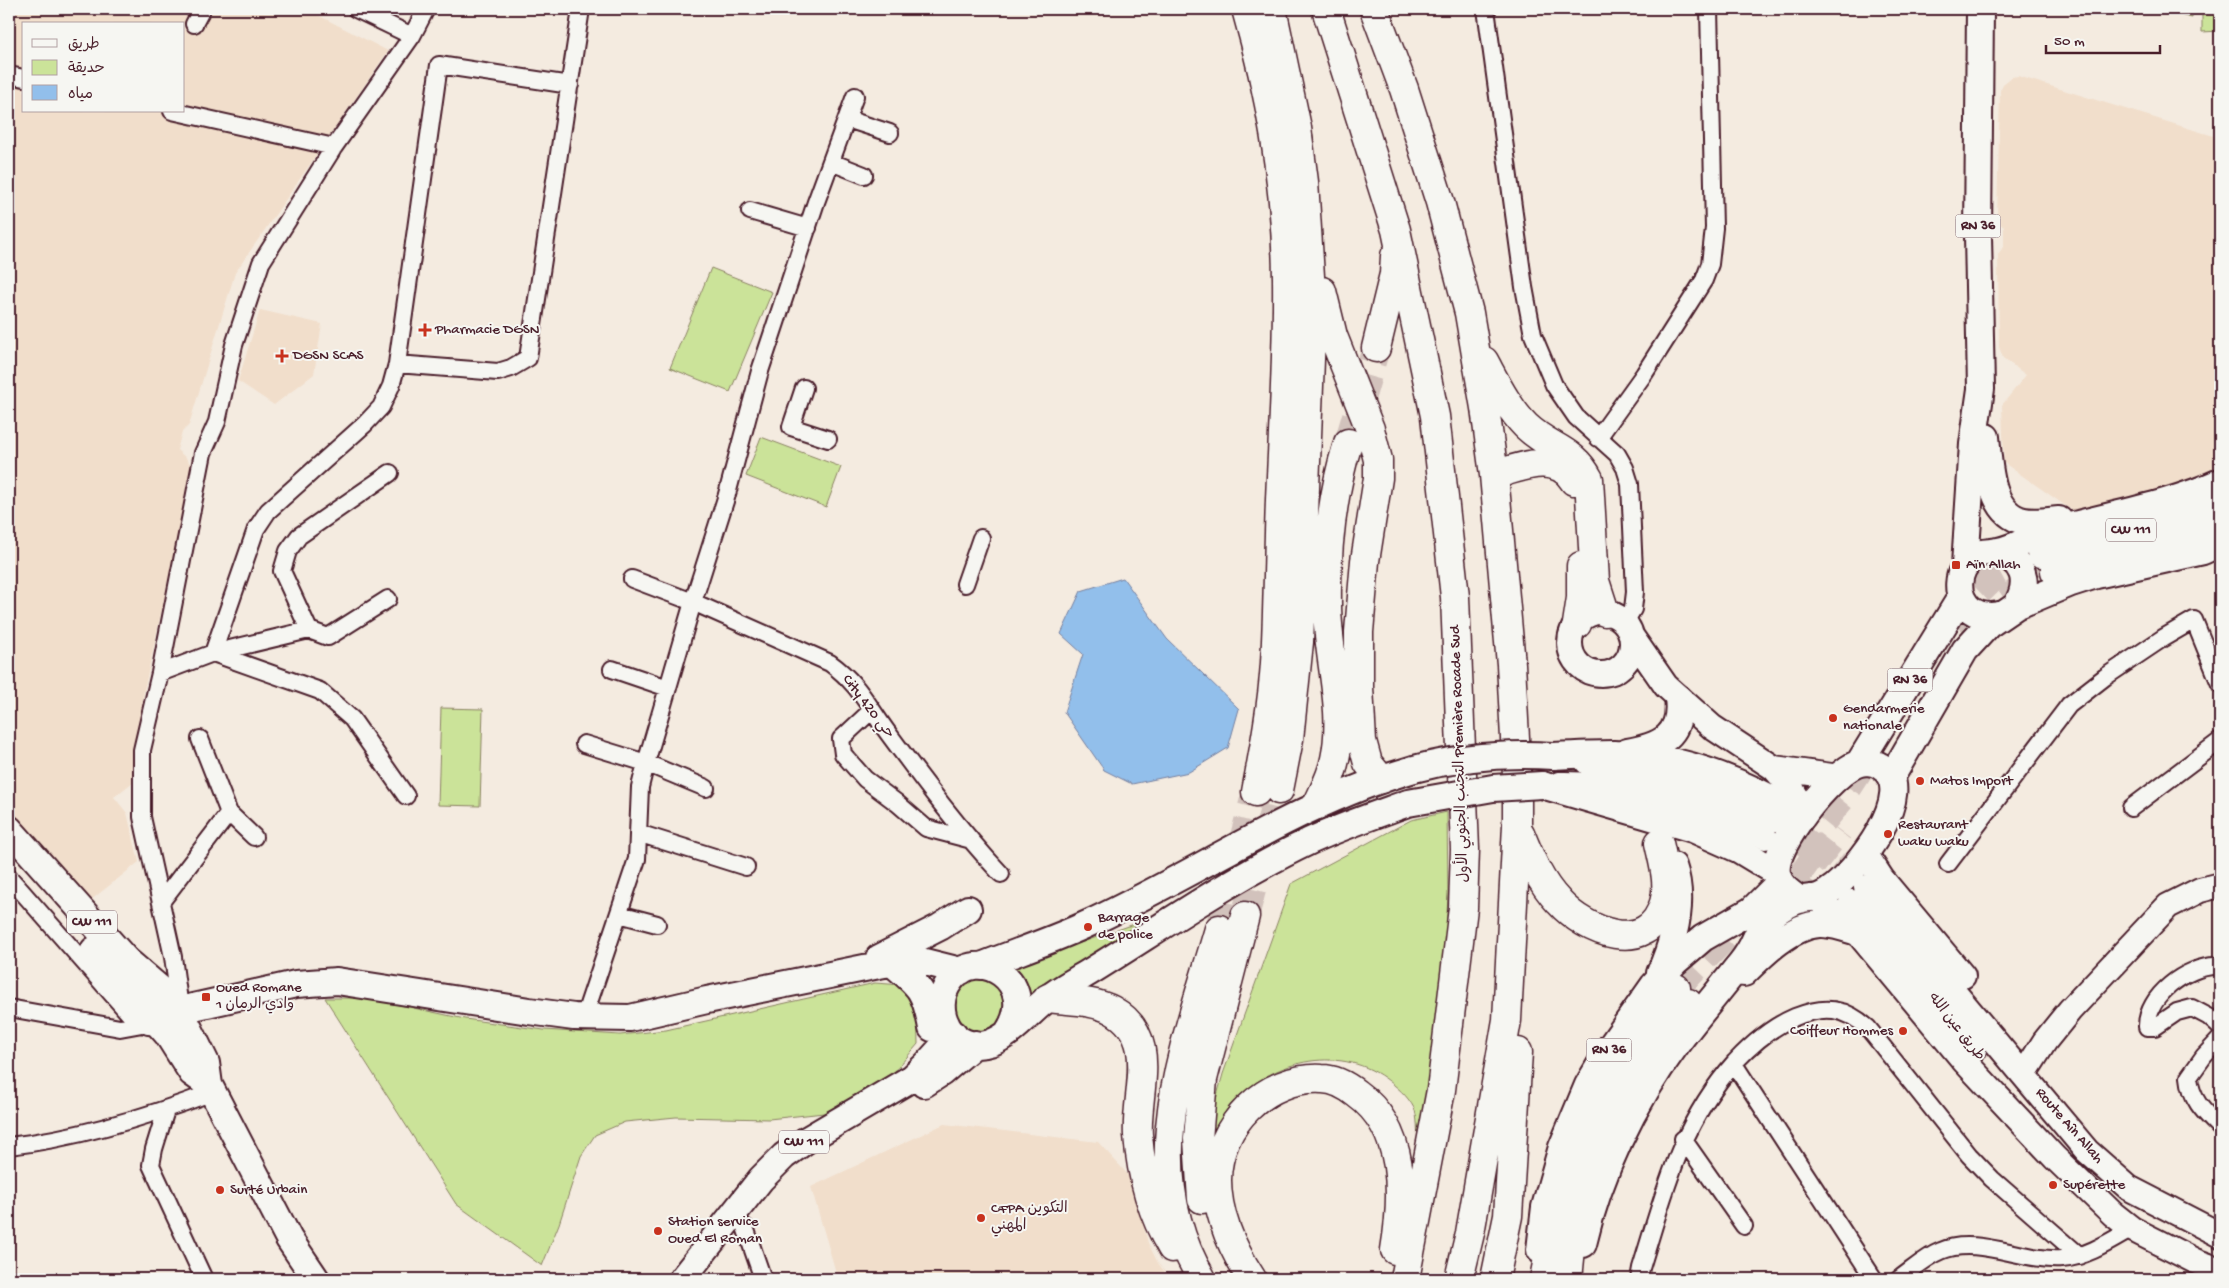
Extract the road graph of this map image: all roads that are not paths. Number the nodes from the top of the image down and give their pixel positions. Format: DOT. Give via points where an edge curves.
graph roads {
  1 [pos="202,9"];
  2 [pos="356,9"];
  3 [pos="426,9"];
  4 [pos="582,9"];
  5 [pos="1246,9"];
  6 [pos="1272,9"];
  7 [pos="1326,9"];
  8 [pos="1374,9"];
  9 [pos="1486,9"];
  10 [pos="1709,9"];
  11 [pos="1980,9"];
  12 [pos="194,24"];
  13 [pos="412,36"];
  14 [pos="9,75"];
  15 [pos="22,78"];
  16 [pos="570,85"];
  17 [pos="855,96"];
  18 [pos="176,112"];
  19 [pos="847,119"];
  20 [pos="890,133"];
  21 [pos="334,147"];
  22 [pos="831,162"];
  23 [pos="864,175"];
  24 [pos="750,210"];
  25 [pos="808,228"];
  26 [pos="1396,230"];
  27 [pos="1308,236"];
  28 [pos="1475,347"];
  29 [pos="1376,348"];
  30 [pos="397,364"];
  31 [pos="804,388"];
  32 [pos="1981,390"];
  33 [pos="1598,438"];
  34 [pos="828,439"];
  35 [pos="1348,443"];
  36 [pos="1973,444"];
  37 [pos="390,473"];
  38 [pos="1494,475"];
  39 [pos="2220,482"];
  40 [pos="2220,504"];
  41 [pos="2105,518"];
  42 [pos="2220,525"];
  43 [pos="980,538"];
  44 [pos="2220,544"];
  45 [pos="1996,551"];
  46 [pos="1965,565"];
  47 [pos="2049,572"];
  48 [pos="632,578"];
  49 [pos="965,584"];
  50 [pos="1960,597"];
  51 [pos="388,600"];
  52 [pos="693,602"];
  53 [pos="2010,610"];
  54 [pos="1577,624"];
  55 [pos="1620,624"];
  56 [pos="309,630"];
  57 [pos="213,653"];
  58 [pos="612,669"];
  59 [pos="1614,671"];
  60 [pos="160,673"];
  61 [pos="2220,684"];
  62 [pos="668,688"];
  63 [pos="1672,692"];
  64 [pos="872,710"];
  65 [pos="200,740"];
  66 [pos="2220,741"];
  67 [pos="584,744"];
  68 [pos="1616,754"];
  69 [pos="1553,756"];
  70 [pos="646,763"];
  71 [pos="1774,768"];
  72 [pos="1849,770"];
  73 [pos="1381,779"];
  74 [pos="1542,785"];
  75 [pos="706,788"];
  76 [pos="1892,788"];
  77 [pos="406,796"];
  78 [pos="1317,805"];
  79 [pos="1611,805"];
  80 [pos="2130,808"];
  81 [pos="230,813"];
  82 [pos="1805,814"];
  83 [pos="1517,825"];
  84 [pos="9,828"];
  85 [pos="638,833"];
  86 [pos="254,837"];
  87 [pos="968,839"];
  88 [pos="1659,843"];
  89 [pos="1865,853"];
  90 [pos="9,854"];
  91 [pos="1948,864"];
  92 [pos="746,867"];
  93 [pos="1001,874"];
  94 [pos="9,877"];
  95 [pos="1778,877"];
  96 [pos="2220,885"];
  97 [pos="1809,899"];
  98 [pos="161,902"];
  99 [pos="968,909"];
  100 [pos="619,914"];
  101 [pos="1245,916"];
  102 [pos="657,924"];
  103 [pos="1512,927"];
  104 [pos="1219,929"];
  105 [pos="1857,932"];
  106 [pos="892,963"];
  107 [pos="2216,966"];
  108 [pos="971,968"];
  109 [pos="850,970"];
  110 [pos="1683,994"];
  111 [pos="1048,998"];
  112 [pos="9,1008"];
  113 [pos="584,1017"];
  114 [pos="161,1020"];
  115 [pos="2220,1027"];
  116 [pos="1008,1032"];
  117 [pos="964,1039"];
  118 [pos="2220,1039"];
  119 [pos="928,1063"];
  120 [pos="1734,1064"];
  121 [pos="2024,1074"];
  122 [pos="211,1088"];
  123 [pos="166,1110"];
  124 [pos="2220,1128"];
  125 [pos="1683,1140"];
  126 [pos="9,1146"];
  127 [pos="2056,1158"];
  128 [pos="1744,1226"];
  129 [pos="746,1227"];
  130 [pos="2132,1229"];
  131 [pos="2220,1235"];
  132 [pos="289,1239"];
  133 [pos="2080,1256"];
  134 [pos="2220,1270"];
  135 [pos="204,1279"];
  136 [pos="301,1279"];
  137 [pos="316,1279"];
  138 [pos="682,1279"];
  139 [pos="705,1279"];
  140 [pos="763,1279"];
  141 [pos="1193,1279"];
  142 [pos="1202,1279"];
  143 [pos="1230,1279"];
  144 [pos="1252,1279"];
  145 [pos="1390,1279"];
  146 [pos="1405,1279"];
  147 [pos="1459,1279"];
  148 [pos="1495,1279"];
  149 [pos="1543,1279"];
  150 [pos="1568,1279"];
  151 [pos="1575,1279"];
  152 [pos="1639,1279"];
  153 [pos="1874,1279"];
  154 [pos="1899,1279"];
  1 -- 12 [label="street"];
  2 -- 13 [label="street"];
  3 -- 13 [label="street"];
  4 -- 16 [label="street"];
  5 -- 27 [label="highway" via="1274,126 1287,279 1275,664 1268,728 1267,791 1289,739 1299,642 1312,308"];
  6 -- 27 [label="highway" via="1297,128"];
  7 -- 26 [label="highway"];
  8 -- 28 [label="highway" via="1404,89 1440,202"];
  9 -- 33 [label="street" via="1533,335 1554,385 1576,417"];
  10 -- 33 [label="street" via="1714,228 1710,264 1685,313"];
  11 -- 32 [label="main road, RN 36" via="1978,235"];
  13 -- 21 [label="street"];
  14 -- 15 [label="street"];
  16 -- 30 [label="street" via="528,358 498,372"];
  16 -- 30 [label="street" via="439,66"];
  17 -- 19 [label="street"];
  18 -- 21 [label="street"];
  19 -- 20 [label="street"];
  19 -- 22 [label="street"];
  21 -- 60 [label="street" via="261,263 234,345 217,422 203,453"];
  22 -- 23 [label="street"];
  22 -- 25 [label="street"];
  24 -- 25 [label="street"];
  25 -- 52 [label="street" via="760,371 726,498"];
  26 -- 29 [label="highway" via="1394,274"];
  26 -- 146 [label="highway, التجنب الجنوبي الأول Première Rocade Sud" via="1435,416 1446,505 1455,597 1465,859 1447,1051"];
  27 -- 73 [label="highway" via="1333,336 1370,429 1378,460 1365,561 1359,678 1362,741 1368,762"];
  28 -- 38 [label="highway"];
  28 -- 55 [label="highway" via="1517,416 1535,434 1570,454 1582,465 1589,479 1595,581"];
  30 -- 57 [label="street" via="381,407 268,511 256,529"];
  31 -- 34 [label="street" via="791,427"];
  32 -- 36 [label="main road, RN 36"];
  32 -- 41 [label="main road" via="1990,477 1994,491 2008,512 2030,522"];
  33 -- 55 [label="street" via="1622,461 1630,484 1635,592 1633,609"];
  35 -- 78 [label="highway" via="1335,497 1328,555 1329,650 1338,736 1335,760"];
  36 -- 45 [label="main road, RN 36" via="1979,499"];
  36 -- 46 [label="main road, RN 36"];
  37 -- 56 [label="street" via="299,536 288,551 282,571"];
  38 -- 54 [label="highway" via="1548,463 1565,469 1576,483 1581,585"];
  38 -- 83 [label="highway" via="1511,664"];
  39 -- 41 [label="main road" via="2196,493"];
  40 -- 47 [label="highway, CW 111" via="2179,519 2088,537"];
  41 -- 45 [label="main road" via="2041,534"];
  42 -- 47 [label="highway"];
  43 -- 49 [label="street"];
  44 -- 47 [label="main road" via="2203,551 2096,575"];
  45 -- 46 [label="main road" via="1974,556"];
  45 -- 53 [label="main road" via="2010,557 2020,567 2024,580 2023,594"];
  46 -- 50 [label="main road" via="1959,580"];
  47 -- 53 [label="main road"];
  47 -- 76 [label="main road" via="2008,623 1989,641"];
  48 -- 52 [label="street, City 420 حي"];
  50 -- 53 [label="main road" via="1966,606 1984,616"];
  50 -- 72 [label="main road, RN 36"];
  51 -- 56 [label="street" via="328,637"];
  52 -- 62 [label="street"];
  52 -- 64 [label="street, City 420 حي" via="830,663 856,686"];
  53 -- 76 [label="main road, RN 36" via="1988,625 1965,650"];
  54 -- 55 [label="main road" via="1589,614"];
  54 -- 59 [label="main road" via="1571,638 1572,653 1580,666 1593,673"];
  55 -- 59 [label="main road" via="1631,653 1627,661"];
  55 -- 63 [label="main road"];
  56 -- 57 [label="street"];
  57 -- 60 [label="street"];
  57 -- 77 [label="street" via="320,691 352,718"];
  58 -- 62 [label="street"];
  59 -- 63 [label="main road" via="1640,677"];
  60 -- 98 [label="street" via="142,750 142,817"];
  61 -- 91 [label="street" via="2194,620 2163,638 2069,705"];
  62 -- 70 [label="street"];
  63 -- 68 [label="main road" via="1679,720 1670,734 1653,746"];
  63 -- 71 [label="main road" via="1712,727"];
  64 -- 87 [label="street, City 420 حي"];
  64 -- 87 [label="street" via="841,739 843,754 865,779 926,828"];
  65 -- 81 [label="street"];
  66 -- 80 [label="street"];
  67 -- 70 [label="street"];
  68 -- 69 [label="main road"];
  68 -- 82 [label="main road" via="1677,764 1718,775"];
  69 -- 73 [label="main road, bridge" via="1496,754 1441,762"];
  69 -- 74 [label="main road" via="1678,779 1737,799 1771,828 1671,798 1576,784"];
  70 -- 75 [label="street"];
  70 -- 85 [label="street" via="640,787"];
  71 -- 72 [label="main road"];
  71 -- 82 [label="main road" via="1792,789"];
  72 -- 76 [label="main road" via="1879,765 1889,772"];
  72 -- 82 [label="main road"];
  73 -- 78 [label="main road"];
  74 -- 79 [label="main road"];
  74 -- 111 [label="main road, bridge" via="1493,788 1408,803 1310,841 1181,915"];
  76 -- 89 [label="main road" via="1883,824"];
  78 -- 108 [label="main road" via="1083,926"];
  79 -- 88 [label="main road" via="1636,821"];
  79 -- 95 [label="main road" via="1709,835 1738,849"];
  81 -- 86 [label="street"];
  81 -- 98 [label="street"];
  82 -- 95 [label="main road" via="1785,840 1777,858"];
  83 -- 88 [label="highway" via="1536,869 1560,903 1588,925 1616,935 1641,931 1660,914 1666,890"];
  83 -- 103 [label="highway"];
  84 -- 114 [label="main road, CW 111" via="126,960 167,995"];
  85 -- 92 [label="street"];
  85 -- 100 [label="street" via="637,859"];
  87 -- 93 [label="street, City 420 حي"];
  88 -- 110 [label="main road" via="1673,864 1677,877 1679,908 1668,953"];
  89 -- 97 [label="main road" via="1838,886"];
  89 -- 121 [label="main road" via="1882,879 1998,1020 2018,1053"];
  90 -- 114 [label="main road"];
  94 -- 114 [label="street" via="132,1017"];
  95 -- 97 [label="main road" via="1787,891"];
  95 -- 110 [label="main road" via="1752,910 1686,951"];
  96 -- 121 [label="main road" via="2200,890 2168,906 2070,1010"];
  97 -- 105 [label="main road"];
  97 -- 110 [label="main road" via="1775,912 1759,930 1750,951"];
  98 -- 114 [label="street" via="173,957"];
  99 -- 109 [label="main road" via="911,944"];
  100 -- 102 [label="street"];
  100 -- 113 [label="street"];
  101 -- 143 [label="highway" via="1203,1078 1198,1139 1205,1218 1217,1257"];
  103 -- 147 [label="highway" via="1508,1020"];
  103 -- 148 [label="highway" via="1520,977 1519,1034 1508,1216"];
  104 -- 142 [label="highway" via="1185,1043 1168,1136 1174,1212"];
  105 -- 110 [label="main road" via="1819,924 1802,928 1756,961"];
  105 -- 127 [label="main road" via="1965,1062"];
  106 -- 108 [label="main road" via="921,961"];
  106 -- 109 [label="main road"];
  106 -- 119 [label="main road" via="912,979 925,997 933,1034"];
  107 -- 115 [label="street" via="2190,971 2174,983 2153,1003 2147,1016 2147,1027 2192,1008"];
  108 -- 116 [label="main road" via="993,968 1013,984 1019,1008"];
  108 -- 117 [label="main road" via="951,978 941,1001 946,1025"];
  109 -- 113 [label="main road" via="630,1018"];
  110 -- 149 [label="highway" via="1647,1023 1620,1061 1583,1134 1555,1220"];
  110 -- 150 [label="highway" via="1602,1142 1575,1221"];
  110 -- 151 [label="main road" via="1676,1046 1641,1099 1617,1147 1588,1222"];
  111 -- 116 [label="main road"];
  111 -- 141 [label="highway" via="1092,1003 1111,1009 1130,1025 1137,1036 1143,1058 1138,1114 1140,1157 1156,1216 1170,1245"];
  112 -- 114 [label="street" via="120,1028"];
  113 -- 114 [label="main road" via="338,981 268,989"];
  114 -- 122 [label="main road, CW 111" via="206,1063"];
  116 -- 117 [label="main road" via="993,1042"];
  117 -- 119 [label="main road, CW 111"];
  117 -- 129 [label="main road" via="941,1073 812,1151 788,1172"];
  118 -- 124 [label="street" via="2189,1077 2190,1092"];
  119 -- 138 [label="main road, CW 111" via="912,1078 784,1156 761,1179"];
  120 -- 125 [label="street" via="1702,1103"];
  120 -- 133 [label="street" via="1747,1049 1787,1020 1810,1011 1832,1010 1855,1016 1969,1155"];
  120 -- 153 [label="street"];
  121 -- 127 [label="main road, طريق عين الله" via="1858,895 1897,954 1954,1023"];
  121 -- 131 [label="main road, Route Aîn Allah" via="2087,1151 2129,1188"];
  122 -- 123 [label="street"];
  122 -- 132 [label="main road, CW 111"];
  123 -- 126 [label="street" via="46,1142"];
  123 -- 135 [label="street" via="151,1165"];
  125 -- 128 [label="street"];
  125 -- 152 [label="street"];
  127 -- 130 [label="main road, Route Aîn Allah"];
  129 -- 139 [label="main road"];
  129 -- 140 [label="street"];
  130 -- 133 [label="street"];
  130 -- 134 [label="main road, Route Aîn Allah"];
  132 -- 136 [label="main road"];
  132 -- 137 [label="main road, CW 111"];
  133 -- 154 [label="street" via="2049,1260 1961,1246 1940,1251"];
  144 -- 145 [label="highway" via="1240,1261 1222,1218 1217,1182 1220,1156 1236,1121 1261,1096 1290,1083 1323,1079 1346,1086 1370,1104 1387,1128 1397,1154 1399,1226"];
}
